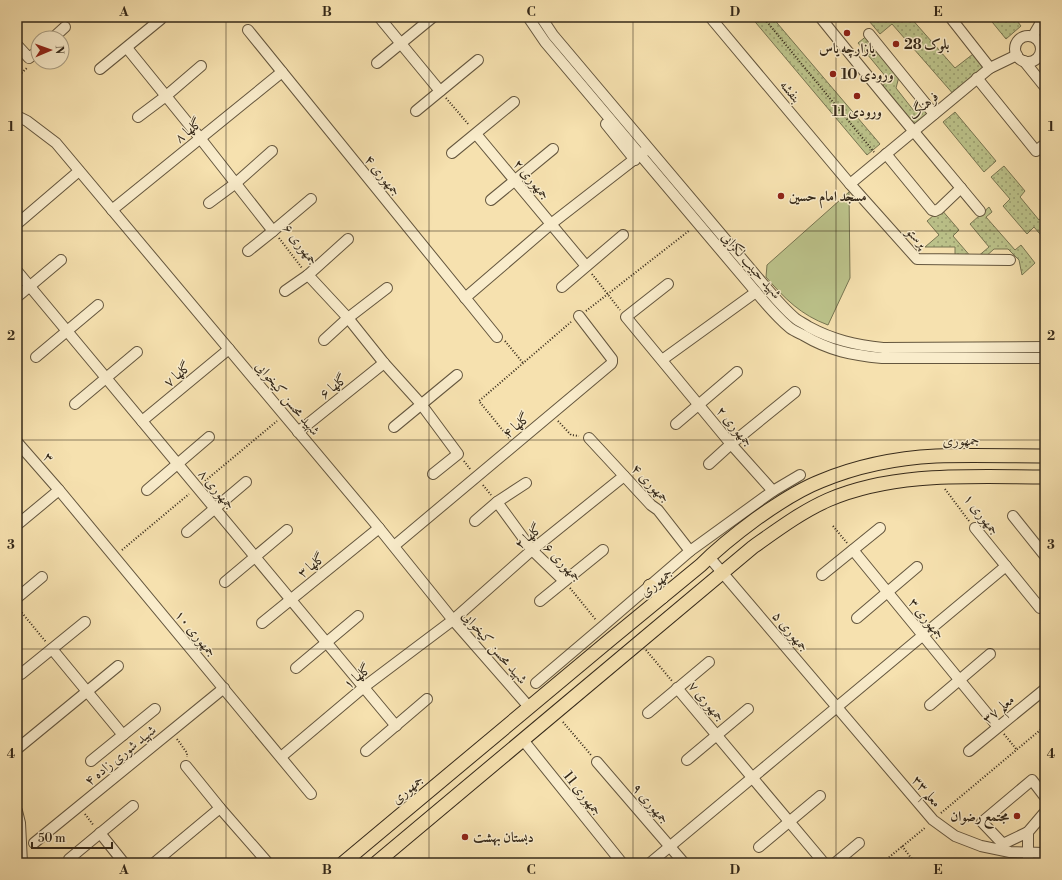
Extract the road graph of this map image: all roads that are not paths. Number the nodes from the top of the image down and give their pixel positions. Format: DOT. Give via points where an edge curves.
graph roads {
  1 [pos="379,17"];
  2 [pos="433,17"];
  3 [pos="522,17"];
  4 [pos="528,17"];
  5 [pos="541,17"];
  6 [pos="710,17"];
  7 [pos="820,17"];
  8 [pos="950,17"];
  9 [pos="1040,17"];
  10 [pos="161,19"];
  11 [pos="65,27"];
  12 [pos="61,30"];
  13 [pos="248,30"];
  14 [pos="868,34"];
  15 [pos="1039,39"];
  16 [pos="401,44"];
  17 [pos="17,45"];
  18 [pos="127,48"];
  19 [pos="30,57"];
  20 [pos="1021,58"];
  21 [pos="1041,59"];
  22 [pos="478,60"];
  23 [pos="377,63"];
  24 [pos="201,66"];
  25 [pos="990,68"];
  26 [pos="100,69"];
  27 [pos="282,72"];
  28 [pos="977,78"];
  29 [pos="1045,88"];
  30 [pos="440,91"];
  31 [pos="166,96"];
  32 [pos="514,102"];
  33 [pos="416,111"];
  34 [pos="934,114"];
  35 [pos="17,116"];
  36 [pos="138,118"];
  37 [pos="913,131"];
  38 [pos="476,134"];
  39 [pos="200,138"];
  40 [pos="1045,144"];
  41 [pos="553,149"];
  42 [pos="272,151"];
  43 [pos="452,153"];
  44 [pos="641,154"];
  45 [pos="883,156"];
  46 [pos="79,171"];
  47 [pos="515,180"];
  48 [pos="236,183"];
  49 [pos="850,184"];
  50 [pos="961,188"];
  51 [pos="311,199"];
  52 [pos="491,200"];
  53 [pos="209,203"];
  54 [pos="112,210"];
  55 [pos="980,211"];
  56 [pos="17,224"];
  57 [pos="551,224"];
  58 [pos="273,231"];
  59 [pos="623,235"];
  60 [pos="348,239"];
  61 [pos="248,251"];
  62 [pos="60,260"];
  63 [pos="1010,260"];
  64 [pos="586,266"];
  65 [pos="17,271"];
  66 [pos="308,275"];
  67 [pos="748,275"];
  68 [pos="668,284"];
  69 [pos="30,286"];
  70 [pos="562,287"];
  71 [pos="387,288"];
  72 [pos="284,291"];
  73 [pos="756,292"];
  74 [pos="17,297"];
  75 [pos="465,298"];
  76 [pos="98,305"];
  77 [pos="579,316"];
  78 [pos="348,318"];
  79 [pos="67,331"];
  80 [pos="497,337"];
  81 [pos="324,340"];
  82 [pos="1045,348"];
  83 [pos="229,349"];
  84 [pos="137,352"];
  85 [pos="36,357"];
  86 [pos="1045,358"];
  87 [pos="662,360"];
  88 [pos="384,363"];
  89 [pos="737,372"];
  90 [pos="457,376"];
  91 [pos="106,378"];
  92 [pos="795,392"];
  93 [pos="75,404"];
  94 [pos="421,404"];
  95 [pos="698,404"];
  96 [pos="142,421"];
  97 [pos="676,424"];
  98 [pos="394,427"];
  99 [pos="298,432"];
  100 [pos="209,437"];
  101 [pos="588,438"];
  102 [pos="17,442"];
  103 [pos="731,444"];
  104 [pos="1045,456"];
  105 [pos="178,464"];
  106 [pos="708,464"];
  107 [pos="433,474"];
  108 [pos="800,474"];
  109 [pos="624,476"];
  110 [pos="1045,477"];
  111 [pos="246,482"];
  112 [pos="526,483"];
  113 [pos="59,490"];
  114 [pos="147,490"];
  115 [pos="773,491"];
  116 [pos="497,502"];
  117 [pos="215,508"];
  118 [pos="1013,516"];
  119 [pos="475,521"];
  120 [pos="17,525"];
  121 [pos="379,528"];
  122 [pos="880,528"];
  123 [pos="974,528"];
  124 [pos="287,530"];
  125 [pos="187,532"];
  126 [pos="394,546"];
  127 [pos="532,550"];
  128 [pos="603,550"];
  129 [pos="853,550"];
  130 [pos="690,551"];
  131 [pos="255,556"];
  132 [pos="1045,556"];
  133 [pos="709,557"];
  134 [pos="1006,566"];
  135 [pos="917,567"];
  136 [pos="723,572"];
  137 [pos="822,575"];
  138 [pos="42,577"];
  139 [pos="564,581"];
  140 [pos="225,582"];
  141 [pos="650,586"];
  142 [pos="887,592"];
  143 [pos="662,597"];
  144 [pos="17,598"];
  145 [pos="291,599"];
  146 [pos="540,601"];
  147 [pos="1040,608"];
  148 [pos="358,616"];
  149 [pos="857,618"];
  150 [pos="453,620"];
  151 [pos="85,622"];
  152 [pos="262,623"];
  153 [pos="923,635"];
  154 [pos="327,642"];
  155 [pos="52,649"];
  156 [pos="990,654"];
  157 [pos="709,662"];
  158 [pos="118,666"];
  159 [pos="296,668"];
  160 [pos="21,674"];
  161 [pos="960,680"];
  162 [pos="536,683"];
  163 [pos="364,687"];
  164 [pos="224,688"];
  165 [pos="678,688"];
  166 [pos="1045,689"];
  167 [pos="87,691"];
  168 [pos="428,699"];
  169 [pos="930,705"];
  170 [pos="529,707"];
  171 [pos="837,707"];
  172 [pos="155,709"];
  173 [pos="748,709"];
  174 [pos="648,713"];
  175 [pos="396,726"];
  176 [pos="998,727"];
  177 [pos="123,735"];
  178 [pos="717,735"];
  179 [pos="523,740"];
  180 [pos="17,749"];
  181 [pos="366,751"];
  182 [pos="969,751"];
  183 [pos="281,757"];
  184 [pos="687,760"];
  185 [pos="91,761"];
  186 [pos="597,762"];
  187 [pos="186,766"];
  188 [pos="752,777"];
  189 [pos="311,794"];
  190 [pos="820,796"];
  191 [pos="1045,797"];
  192 [pos="133,806"];
  193 [pos="220,808"];
  194 [pos="17,811"];
  195 [pos="1045,812"];
  196 [pos="789,821"];
  197 [pos="1028,832"];
  198 [pos="100,833"];
  199 [pos="34,843"];
  200 [pos="859,843"];
  201 [pos="670,846"];
  202 [pos="759,847"];
  203 [pos="1028,852"];
  204 [pos="1045,853"];
  205 [pos="69,860"];
  206 [pos="22,863"];
  207 [pos="124,863"];
  208 [pos="154,863"];
  209 [pos="268,863"];
  210 [pos="343,863"];
  211 [pos="376,863"];
  212 [pos="622,863"];
  213 [pos="650,863"];
  214 [pos="684,863"];
  215 [pos="824,863"];
  216 [pos="835,863"];
  217 [pos="1028,863"];
  1 -- 16 [label="street"];
  2 -- 16 [label="street"];
  3 -- 44 [label="street" via="528,28"];
  4 -- 44 [label="street, شهید حبیب لکزایی" via="545,42"];
  5 -- 44 [label="street, شهید حبیب لکزایی"];
  6 -- 49 [label="street, بنفشه"];
  7 -- 37 [label="street"];
  8 -- 25 [label="street"];
  9 -- 15 [label="street"];
  10 -- 18 [label="street"];
  11 -- 12 [label="street"];
  13 -- 27 [label="street, جمهوری ۴"];
  14 -- 34 [label="street"];
  15 -- 20 [label="street" via="1028,36 1020,39 1016,50"];
  15 -- 21 [label="street"];
  16 -- 23 [label="street"];
  16 -- 30 [label="street"];
  17 -- 19 [label="street"];
  18 -- 26 [label="street"];
  18 -- 31 [label="street, جمهوری ۶"];
  20 -- 21 [label="street" via="1032,61"];
  20 -- 25 [label="street, فرهنگ"];
  20 -- 29 [label="street"];
  22 -- 30 [label="street"];
  24 -- 31 [label="street"];
  25 -- 28 [label="street, فرهنگ"];
  27 -- 39 [label="street, گلها ۸"];
  27 -- 75 [label="street, جمهوری ۴"];
  28 -- 34 [label="street, فرهنگ"];
  28 -- 40 [label="street" via="1036,151"];
  30 -- 33 [label="street"];
  31 -- 36 [label="street"];
  31 -- 39 [label="street, جمهوری ۶"];
  32 -- 38 [label="street"];
  34 -- 37 [label="street, فرهنگ"];
  35 -- 46 [label="street, شهید محسن کیخوایی" via="56,143"];
  37 -- 45 [label="street, فرهنگ"];
  37 -- 50 [label="street"];
  38 -- 43 [label="street"];
  38 -- 47 [label="street, جمهوری ۲"];
  39 -- 48 [label="street, جمهوری ۶"];
  39 -- 54 [label="street, گلها ۸"];
  41 -- 47 [label="street"];
  42 -- 48 [label="street"];
  44 -- 57 [label="street"];
  44 -- 67 [label="street, شهید حبیب لکزایی"];
  45 -- 49 [label="street, فرهنگ"];
  45 -- 50 [label="street" via="932,210 939,209"];
  46 -- 54 [label="street, شهید محسن کیخوایی"];
  46 -- 56 [label="street"];
  47 -- 52 [label="street"];
  47 -- 57 [label="street, جمهوری ۲"];
  48 -- 53 [label="street"];
  48 -- 58 [label="street, جمهوری ۶"];
  49 -- 63 [label="street, پرستو" via="917,259"];
  50 -- 55 [label="street"];
  51 -- 58 [label="street"];
  54 -- 83 [label="street, شهید محسن کیخوایی"];
  57 -- 64 [label="street, جمهوری ۲"];
  57 -- 75 [label="street"];
  58 -- 61 [label="street"];
  59 -- 64 [label="street"];
  60 -- 66 [label="street"];
  62 -- 69 [label="street"];
  64 -- 70 [label="street"];
  65 -- 69 [label="street, جمهوری ۸"];
  66 -- 72 [label="street"];
  66 -- 78 [label="street, جمهوری ۶"];
  67 -- 73 [label="street, شهید حبیب لکزایی"];
  67 -- 82 [label="street, شهید حبیب لکزایی" via="797,320 818,332 860,346"];
  68 -- 87 [label="street, جمهوری ۲" via="626,317"];
  69 -- 74 [label="street"];
  69 -- 79 [label="street, جمهوری ۸"];
  71 -- 78 [label="street"];
  73 -- 86 [label="street, شهید حبیب لکزایی" via="791,328 835,350 858,356"];
  73 -- 87 [label="street"];
  75 -- 80 [label="street, جمهوری ۴"];
  76 -- 79 [label="street"];
  77 -- 126 [label="street, گلها ۴" via="612,362"];
  78 -- 81 [label="street"];
  78 -- 88 [label="street, جمهوری ۶"];
  79 -- 85 [label="street"];
  79 -- 91 [label="street, جمهوری ۸"];
  83 -- 96 [label="street, گلها ۷"];
  83 -- 99 [label="street, شهید محسن کیخوایی"];
  84 -- 91 [label="street"];
  87 -- 95 [label="street, جمهوری ۲"];
  88 -- 94 [label="street, جمهوری ۶"];
  88 -- 99 [label="street, گلها ۶"];
  89 -- 95 [label="street"];
  90 -- 94 [label="street"];
  91 -- 93 [label="street"];
  91 -- 96 [label="street, جمهوری ۸"];
  92 -- 103 [label="street"];
  94 -- 98 [label="street"];
  94 -- 107 [label="street, جمهوری ۶" via="458,454"];
  95 -- 97 [label="street"];
  95 -- 103 [label="street, جمهوری ۲"];
  96 -- 105 [label="street, جمهوری ۸"];
  99 -- 121 [label="street, شهید محسن کیخوایی"];
  100 -- 105 [label="street"];
  101 -- 109 [label="street, جمهوری ۴"];
  102 -- 113 [label="street, ۳"];
  103 -- 106 [label="street"];
  103 -- 115 [label="street, جمهوری ۲"];
  104 -- 133 [label="main road, جمهوری" via="935,456 859,468 820,481 782,501"];
  105 -- 114 [label="street"];
  105 -- 117 [label="street, جمهوری ۸"];
  108 -- 115 [label="street"];
  109 -- 127 [label="street, گلها ۲"];
  109 -- 130 [label="street, جمهوری ۴" via="658,510"];
  110 -- 136 [label="main road" via="936,477 865,488 828,500 796,517"];
  111 -- 117 [label="street"];
  112 -- 116 [label="street"];
  113 -- 120 [label="street"];
  113 -- 164 [label="street, جمهوری ۱۰"];
  115 -- 130 [label="street"];
  116 -- 119 [label="street"];
  116 -- 127 [label="street, جمهوری ۶"];
  117 -- 125 [label="street"];
  117 -- 131 [label="street, جمهوری ۸"];
  118 -- 132 [label="street"];
  121 -- 126 [label="street, شهید محسن کیخوایی"];
  121 -- 145 [label="street, گلها ۳"];
  122 -- 129 [label="street"];
  123 -- 134 [label="street, جمهوری ۱"];
  124 -- 131 [label="street"];
  126 -- 150 [label="street, شهید محسن کیخوایی"];
  127 -- 139 [label="street, جمهوری ۶"];
  127 -- 150 [label="street, گلها ۲"];
  128 -- 139 [label="street"];
  129 -- 137 [label="street"];
  129 -- 142 [label="street, جمهوری ۳"];
  130 -- 141 [label="street"];
  131 -- 140 [label="street"];
  131 -- 145 [label="street, جمهوری ۸"];
  133 -- 136 [label="street, جمهوری ۵"];
  133 -- 143 [label="main road, جمهوری"];
  134 -- 147 [label="street, جمهوری ۱"];
  134 -- 153 [label="street"];
  135 -- 142 [label="street"];
  136 -- 171 [label="street, جمهوری ۵"];
  136 -- 179 [label="main road"];
  138 -- 144 [label="street"];
  139 -- 146 [label="street"];
  141 -- 143 [label="main road"];
  141 -- 162 [label="street"];
  142 -- 149 [label="street"];
  142 -- 153 [label="street, جمهوری ۳"];
  143 -- 170 [label="main road, جمهوری"];
  145 -- 152 [label="street, گلها ۳"];
  145 -- 154 [label="street, جمهوری ۸"];
  148 -- 154 [label="street"];
  150 -- 163 [label="street, گلها ۱"];
  150 -- 170 [label="street, شهید محسن کیخوایی"];
  151 -- 155 [label="street"];
  153 -- 161 [label="street, جمهوری ۳"];
  153 -- 171 [label="street"];
  154 -- 159 [label="street"];
  154 -- 163 [label="street, جمهوری ۸"];
  155 -- 160 [label="street"];
  155 -- 167 [label="street"];
  156 -- 161 [label="street"];
  157 -- 165 [label="street"];
  158 -- 167 [label="street"];
  161 -- 169 [label="street"];
  161 -- 176 [label="street, جمهوری ۳"];
  163 -- 175 [label="street, جمهوری ۸"];
  163 -- 183 [label="street, گلها ۱"];
  164 -- 183 [label="street, جمهوری ۱۰"];
  164 -- 199 [label="street, شهید شوری زاده ۴"];
  165 -- 174 [label="street"];
  165 -- 178 [label="street, جمهوری ۷"];
  166 -- 176 [label="street, معلم ۳۷"];
  167 -- 177 [label="street"];
  167 -- 180 [label="street"];
  168 -- 175 [label="street"];
  170 -- 210 [label="main road, جمهوری"];
  171 -- 188 [label="street"];
  171 -- 203 [label="street, معلم ۳۳" via="933,820 955,836 981,846 1010,852"];
  172 -- 177 [label="street"];
  173 -- 178 [label="street"];
  175 -- 181 [label="street"];
  176 -- 182 [label="street, معلم ۳۷"];
  177 -- 185 [label="street"];
  178 -- 184 [label="street"];
  178 -- 188 [label="street, جمهوری ۷"];
  179 -- 211 [label="main road"];
  179 -- 212 [label="street, جمهوری 11"];
  183 -- 189 [label="street, جمهوری ۱۰"];
  186 -- 201 [label="street, جمهوری ۹"];
  187 -- 193 [label="street"];
  188 -- 196 [label="street, جمهوری ۷"];
  188 -- 201 [label="street"];
  190 -- 196 [label="street"];
  191 -- 197 [label="street" via="1032,780 982,822 1003,844"];
  192 -- 198 [label="street"];
  193 -- 208 [label="street"];
  193 -- 209 [label="street"];
  194 -- 206 [label="street"];
  195 -- 197 [label="street"];
  196 -- 202 [label="street"];
  196 -- 215 [label="street, جمهوری ۷"];
  197 -- 203 [label="street"];
  198 -- 205 [label="street"];
  198 -- 207 [label="street"];
  200 -- 216 [label="street"];
  201 -- 213 [label="street"];
  201 -- 214 [label="street, جمهوری ۹"];
  203 -- 204 [label="street, معلم ۳۳"];
  203 -- 217 [label="street"];
}
